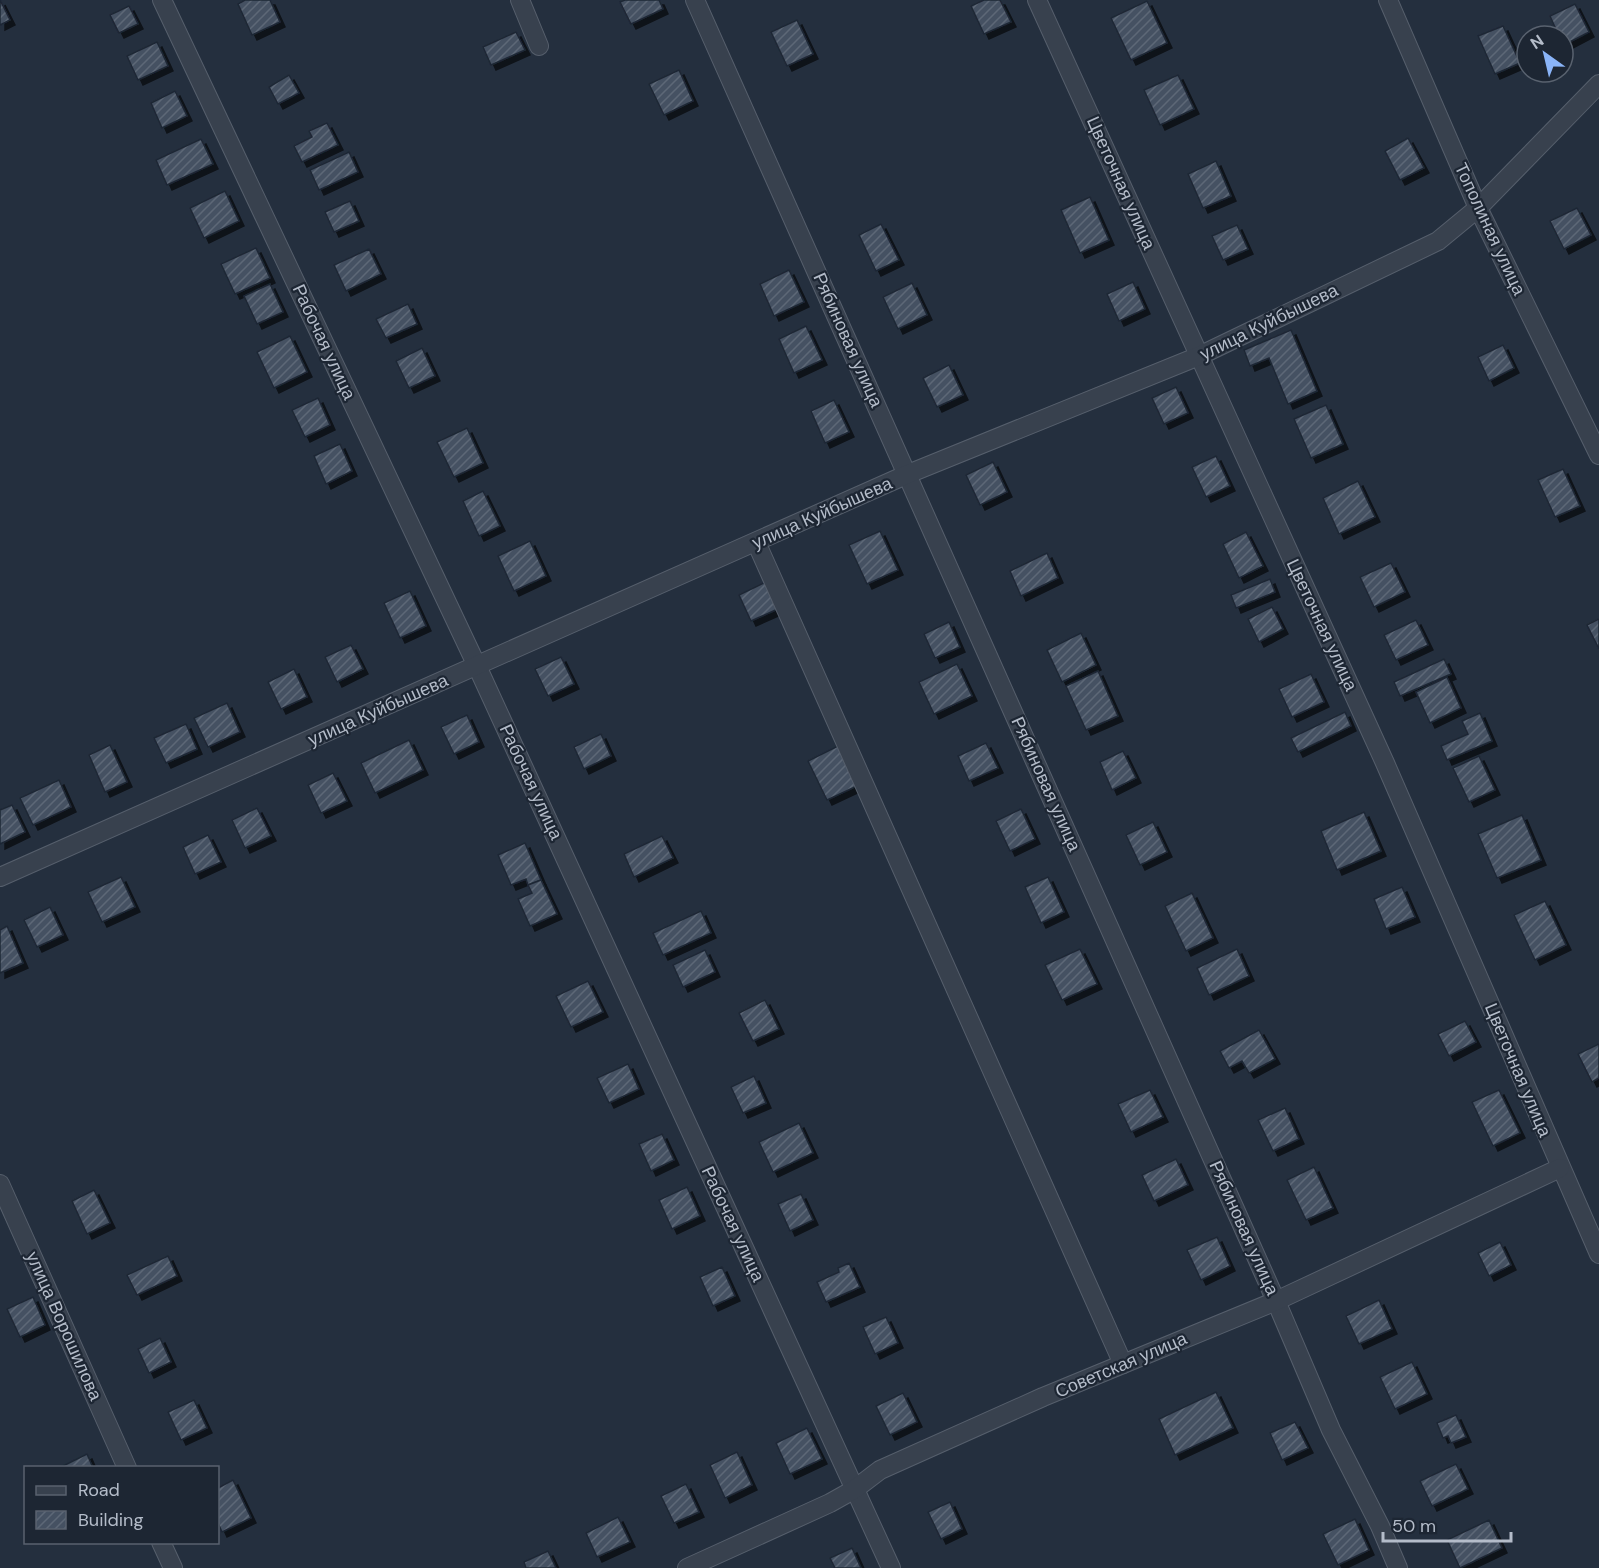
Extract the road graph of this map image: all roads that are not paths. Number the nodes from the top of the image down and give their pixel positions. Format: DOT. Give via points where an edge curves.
graph roads {
  1 [pos="162,0"];
  2 [pos="520,0"];
  3 [pos="695,0"];
  4 [pos="1038,0"];
  5 [pos="1388,0"];
  6 [pos="539,46"];
  7 [pos="1599,84"];
  8 [pos="1478,208"];
  9 [pos="1199,356"];
  10 [pos="1599,455"];
  11 [pos="908,474"];
  12 [pos="756,543"];
  13 [pos="477,666"];
  14 [pos="0,877"];
  15 [pos="1560,1168"];
  16 [pos="0,1184"];
  17 [pos="1599,1254"];
  18 [pos="1276,1301"];
  19 [pos="1123,1364"];
  20 [pos="128,1466"];
  21 [pos="855,1489"];
  22 [pos="162,1544"];
  23 [pos="173,1568"];
  24 [pos="687,1568"];
  25 [pos="891,1568"];
  26 [pos="1398,1568"];
  1 -- 13 [label="street, Рабочая улица"];
  2 -- 6 [label="street"];
  3 -- 11 [label="street, Рябиновая улица"];
  4 -- 9 [label="street, Цветочная улица"];
  5 -- 8 [label="street, Тополиная улица"];
  7 -- 8 [label="street, улица Куйбышева"];
  8 -- 9 [label="street, улица Куйбышева" via="1438,242"];
  8 -- 10 [label="street, Тополиная улица"];
  9 -- 11 [label="street, улица Куйбышева"];
  9 -- 15 [label="street, Цветочная улица" via="1385,763"];
  11 -- 12 [label="street, улица Куйбышева"];
  11 -- 18 [label="street, Рябиновая улица"];
  12 -- 13 [label="street, улица Куйбышева"];
  12 -- 19 [label="street"];
  13 -- 14 [label="street, улица Куйбышева"];
  13 -- 21 [label="street, Рабочая улица"];
  15 -- 17 [label="street, Цветочная улица"];
  15 -- 18 [label="street, Советская улица"];
  16 -- 20 [label="street, улица Ворошилова"];
  18 -- 19 [label="street, Советская улица"];
  18 -- 26 [label="street, Рябиновая улица" via="1331,1430"];
  19 -- 21 [label="street, Советская улица" via="880,1470"];
  21 -- 24 [label="street, Советская улица"];
  21 -- 25 [label="street, Рабочая улица"];
  22 -- 23 [label="street"];
}
